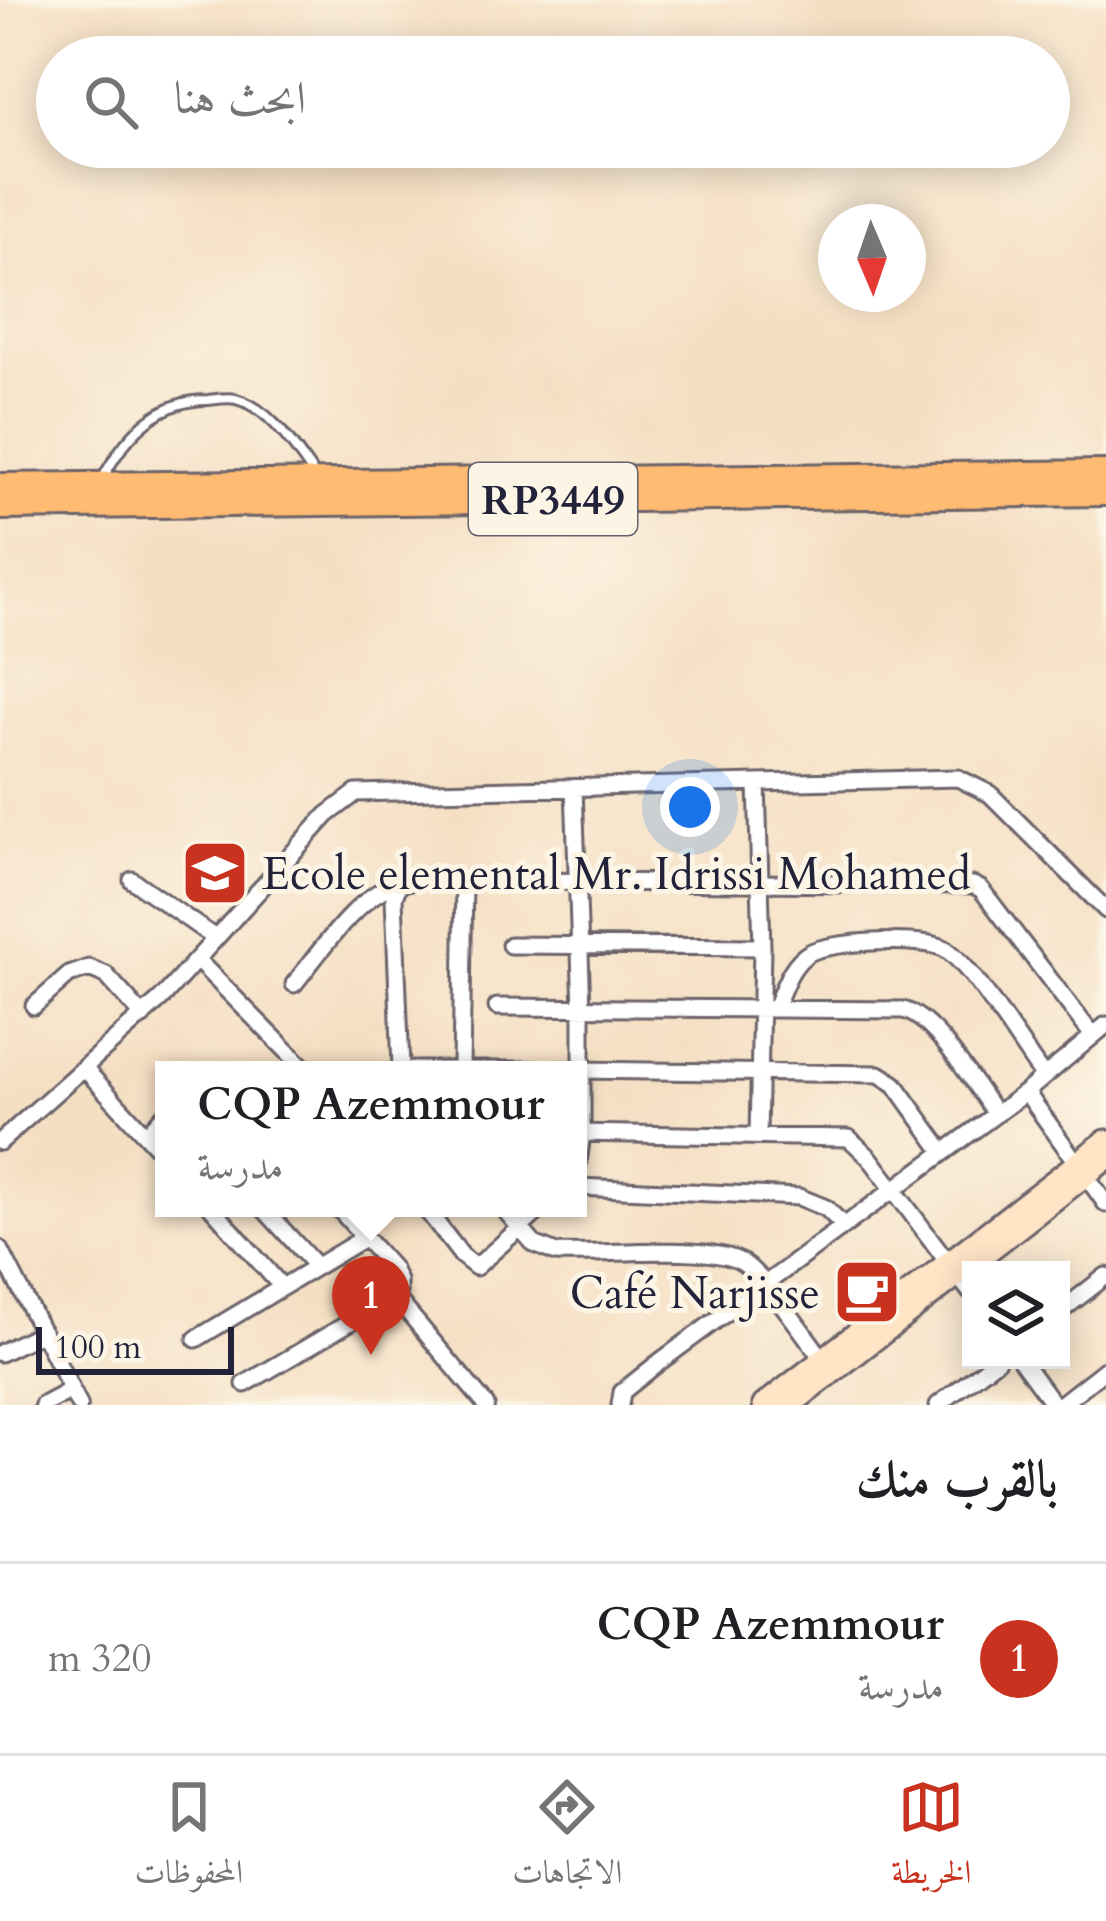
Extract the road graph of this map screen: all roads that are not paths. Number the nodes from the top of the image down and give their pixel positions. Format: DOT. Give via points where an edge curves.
graph roads {
  1 [pos="1106,473"];
  2 [pos="320,482"];
  3 [pos="99,484"];
  4 [pos="0,486"];
  5 [pos="1106,493"];
  6 [pos="0,507"];
  7 [pos="757,784"];
  8 [pos="574,788"];
  9 [pos="132,880"];
  10 [pos="464,882"];
  11 [pos="576,883"];
  12 [pos="761,883"];
  13 [pos="399,884"];
  14 [pos="1106,910"];
  15 [pos="215,938"];
  16 [pos="510,945"];
  17 [pos="579,945"];
  18 [pos="762,947"];
  19 [pos="197,960"];
  20 [pos="294,984"];
  21 [pos="34,1006"];
  22 [pos="497,1007"];
  23 [pos="768,1008"];
  24 [pos="582,1009"];
  25 [pos="143,1016"];
  26 [pos="1100,1030"];
  27 [pos="297,1061"];
  28 [pos="401,1061"];
  29 [pos="461,1061"];
  30 [pos="580,1061"];
  31 [pos="84,1069"];
  32 [pos="587,1071"];
  33 [pos="760,1072"];
  34 [pos="1044,1077"];
  35 [pos="1025,1092"];
  36 [pos="995,1113"];
  37 [pos="155,1125"];
  38 [pos="587,1133"];
  39 [pos="146,1135"];
  40 [pos="758,1136"];
  41 [pos="1106,1141"];
  42 [pos="0,1142"];
  43 [pos="155,1145"];
  44 [pos="943,1151"];
  45 [pos="1106,1159"];
  46 [pos="1081,1168"];
  47 [pos="587,1187"];
  48 [pos="891,1188"];
  49 [pos="1106,1204"];
  50 [pos="220,1217"];
  51 [pos="271,1217"];
  52 [pos="346,1217"];
  53 [pos="432,1217"];
  54 [pos="510,1217"];
  55 [pos="532,1217"];
  56 [pos="843,1225"];
  57 [pos="519,1229"];
  58 [pos="364,1238"];
  59 [pos="0,1249"];
  60 [pos="316,1266"];
  61 [pos="1106,1276"];
  62 [pos="959,1278"];
  63 [pos="7,1280"];
  64 [pos="764,1285"];
  65 [pos="283,1286"];
  66 [pos="398,1300"];
  67 [pos="1070,1304"];
  68 [pos="43,1332"];
  69 [pos="196,1339"];
  70 [pos="0,1353"];
  71 [pos="828,1366"];
  72 [pos="985,1369"];
  73 [pos="1028,1369"];
  74 [pos="1106,1370"];
  75 [pos="245,1384"];
  76 [pos="75,1398"];
  77 [pos="43,1405"];
  78 [pos="486,1405"];
  79 [pos="620,1405"];
  80 [pos="764,1405"];
  81 [pos="790,1405"];
  82 [pos="938,1405"];
  83 [pos="1057,1405"];
  1 -- 2 [label="highway, RP3449"];
  2 -- 3 [label="highway, RP3449"];
  2 -- 3 [label="lane" via="287,438 237,399 168,407 118,450"];
  3 -- 4 [label="highway, RP3449"];
  5 -- 6 [label="highway, RP3449"];
  7 -- 8 [label="street"];
  7 -- 12 [label="street"];
  7 -- 14 [label="street" via="969,781"];
  8 -- 11 [label="street"];
  8 -- 15 [label="street" via="356,793"];
  9 -- 15 [label="street"];
  10 -- 11 [label="street"];
  10 -- 13 [label="street"];
  10 -- 29 [label="street"];
  11 -- 12 [label="street"];
  11 -- 17 [label="street"];
  12 -- 18 [label="street"];
  12 -- 26 [label="street" via="977,886"];
  13 -- 20 [label="street" via="360,908"];
  13 -- 28 [label="street"];
  15 -- 19 [label="street"];
  16 -- 17 [label="street"];
  17 -- 18 [label="street"];
  17 -- 24 [label="street"];
  18 -- 23 [label="street"];
  19 -- 25 [label="street"];
  19 -- 27 [label="street"];
  21 -- 25 [label="street" via="89,968 106,975"];
  22 -- 24 [label="street"];
  23 -- 24 [label="street"];
  23 -- 33 [label="street"];
  23 -- 34 [label="street" via="813,951 937,945 962,965"];
  23 -- 36 [label="street" via="914,1012"];
  24 -- 30 [label="street"];
  25 -- 31 [label="street"];
  26 -- 34 [label="street"];
  31 -- 39 [label="street"];
  31 -- 42 [label="street"];
  32 -- 33 [label="street"];
  33 -- 40 [label="street"];
  33 -- 44 [label="street" via="886,1077"];
  34 -- 35 [label="street"];
  35 -- 36 [label="street"];
  35 -- 46 [label="street"];
  36 -- 44 [label="street"];
  37 -- 39 [label="street"];
  38 -- 40 [label="street"];
  39 -- 43 [label="street"];
  40 -- 48 [label="street" via="849,1138"];
  41 -- 46 [label="main road"];
  44 -- 48 [label="street"];
  45 -- 46 [label="main road"];
  46 -- 49 [label="street"];
  46 -- 62 [label="main road"];
  47 -- 56 [label="street" via="799,1197"];
  48 -- 56 [label="street"];
  48 -- 62 [label="street"];
  50 -- 65 [label="street"];
  51 -- 60 [label="street"];
  52 -- 58 [label="street"];
  53 -- 57 [label="street" via="474,1267"];
  54 -- 57 [label="street"];
  55 -- 57 [label="street"];
  56 -- 64 [label="street"];
  57 -- 64 [label="street" via="556,1252 729,1258"];
  58 -- 60 [label="street"];
  58 -- 66 [label="street" via="397,1275"];
  59 -- 63 [label="street"];
  60 -- 65 [label="street"];
  61 -- 67 [label="street"];
  62 -- 71 [label="main road"];
  63 -- 68 [label="street"];
  64 -- 71 [label="street"];
  64 -- 79 [label="street" via="633,1383"];
  65 -- 69 [label="street"];
  66 -- 75 [label="street"];
  66 -- 78 [label="street"];
  68 -- 70 [label="street"];
  68 -- 76 [label="street"];
  71 -- 80 [label="main road"];
  71 -- 81 [label="main road"];
  72 -- 82 [label="street"];
  73 -- 83 [label="street"];
  74 -- 83 [label="street"];
  76 -- 77 [label="street"];
}
